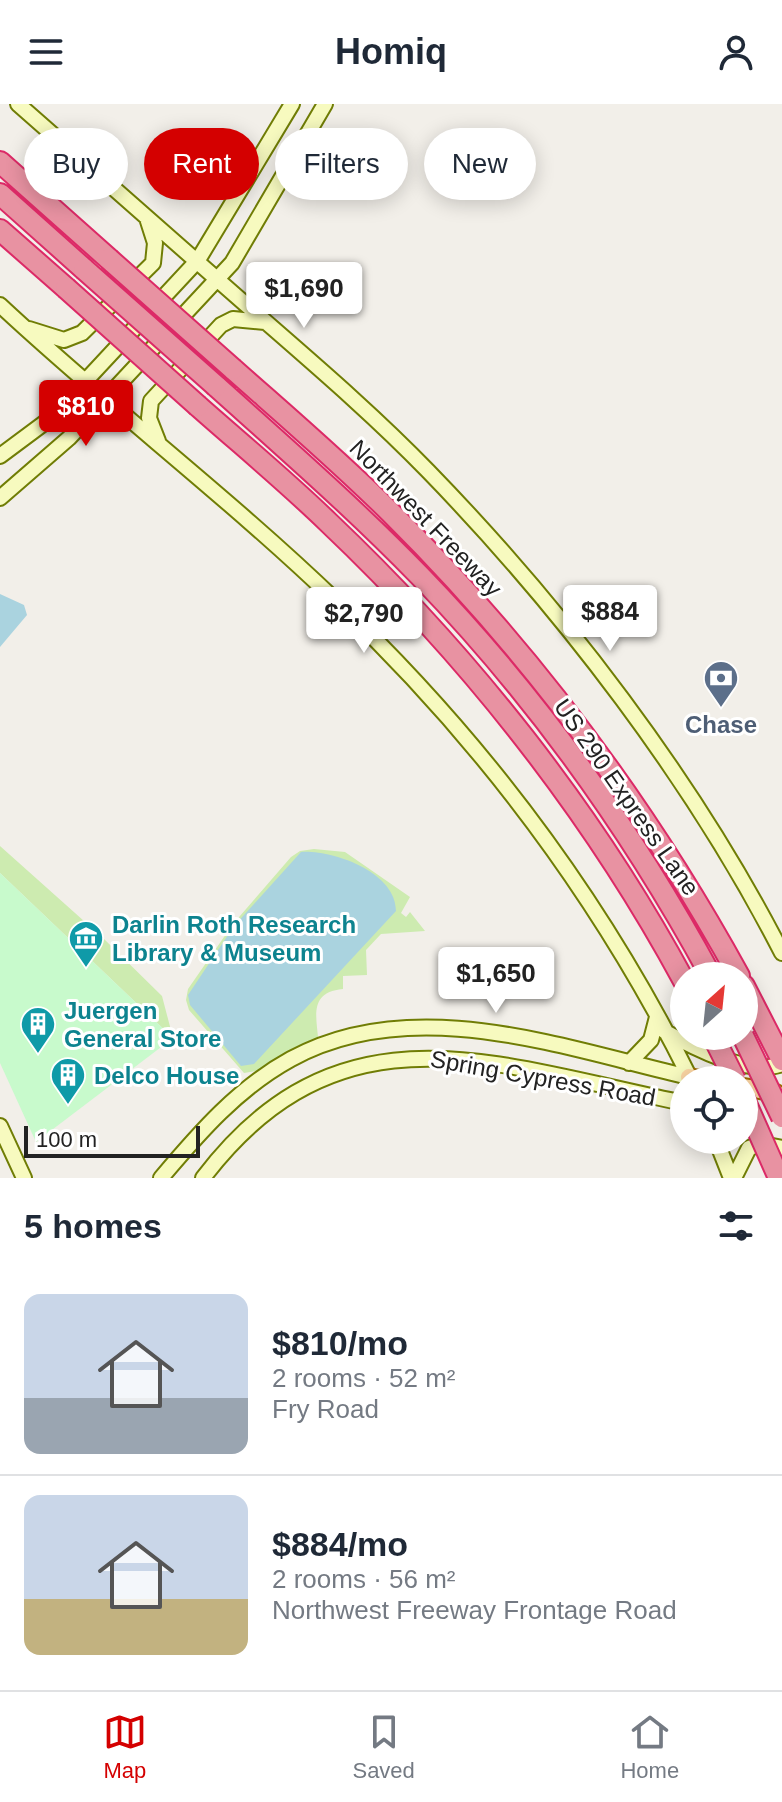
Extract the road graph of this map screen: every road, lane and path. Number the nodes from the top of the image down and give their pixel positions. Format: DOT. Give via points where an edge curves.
graph roads {
  1 [pos="18,104"];
  2 [pos="292,104"];
  3 [pos="325,104"];
  4 [pos="0,162"];
  5 [pos="0,194"];
  6 [pos="147,218"];
  7 [pos="0,230"];
  8 [pos="198,260"];
  9 [pos="217,279"];
  10 [pos="0,305"];
  11 [pos="266,322"];
  12 [pos="25,328"];
  13 [pos="86,382"];
  14 [pos="104,399"];
  15 [pos="159,442"];
  16 [pos="0,456"];
  17 [pos="0,498"];
  18 [pos="782,953"];
  19 [pos="673,962"];
  20 [pos="703,962"];
  21 [pos="730,962"];
  22 [pos="758,1012"];
  23 [pos="661,1024"];
  24 [pos="461,1029"];
  25 [pos="750,1050"];
  26 [pos="456,1058"];
  27 [pos="782,1062"];
  28 [pos="629,1063"];
  29 [pos="687,1066"];
  30 [pos="670,1073"];
  31 [pos="251,1085"];
  32 [pos="758,1090"];
  33 [pos="782,1094"];
  34 [pos="670,1100"];
  35 [pos="268,1110"];
  36 [pos="758,1115"];
  37 [pos="782,1118"];
  38 [pos="0,1126"];
  39 [pos="758,1131"];
  40 [pos="782,1148"];
  41 [pos="722,1154"];
  42 [pos="24,1178"];
  43 [pos="161,1178"];
  44 [pos="203,1178"];
  45 [pos="732,1178"];
  46 [pos="779,1178"];
  1 -- 6 [label="main road"];
  2 -- 8 [label="main road"];
  3 -- 9 [label="main road" via="255,227"];
  4 -- 21 [label="highway, Northwest Freeway, bridge" via="393,515 524,658 639,812"];
  5 -- 20 [label="highway, US 290 Express Lane, bridge" via="351,507 421,577 496,661 589,781"];
  6 -- 8 [label="main road"];
  6 -- 12 [label="main road" via="155,243 153,263 82,333 64,340"];
  7 -- 19 [label="highway, bridge" via="329,523 479,682 612,860"];
  8 -- 9 [label="main road"];
  8 -- 13 [label="main road"];
  9 -- 11 [label="main road"];
  9 -- 14 [label="main road"];
  10 -- 12 [label="main road"];
  11 -- 15 [label="main road" via="233,319 221,325 151,401 149,418"];
  11 -- 18 [label="main road" via="427,470 530,582 722,846"];
  12 -- 13 [label="main road"];
  13 -- 14 [label="main road"];
  13 -- 16 [label="main road" via="51,418"];
  14 -- 15 [label="main road"];
  14 -- 17 [label="main road" via="69,438"];
  15 -- 23 [label="main road" via="336,600 477,749 560,858"];
  22 -- 27 [label="highway"];
  23 -- 27 [label="main road" via="696,1050 738,1063 775,1067"];
  23 -- 28 [label="main road"];
  23 -- 29 [label="main road"];
  24 -- 26 [label="main road"];
  24 -- 28 [label="main road, Spring Cypress Road"];
  24 -- 31 [label="main road, Spring Cypress Road" via="399,1029 337,1042 292,1058"];
  25 -- 37 [label="highway, bridge"];
  26 -- 34 [label="main road, Spring Cypress Road"];
  26 -- 35 [label="main road, Spring Cypress Road" via="403,1058 345,1070 306,1085"];
  28 -- 30 [label="main road, Spring Cypress Road"];
  31 -- 35 [label="main road"];
  31 -- 43 [label="main road, Spring Cypress Road"];
  32 -- 33 [label="main road"];
  35 -- 44 [label="main road, Spring Cypress Road" via="248,1124"];
  36 -- 37 [label="main road"];
  38 -- 42 [label="main road"];
  39 -- 46 [label="highway, bridge"];
  40 -- 45 [label="main road" via="749,1148"];
  41 -- 45 [label="main road"];
}
